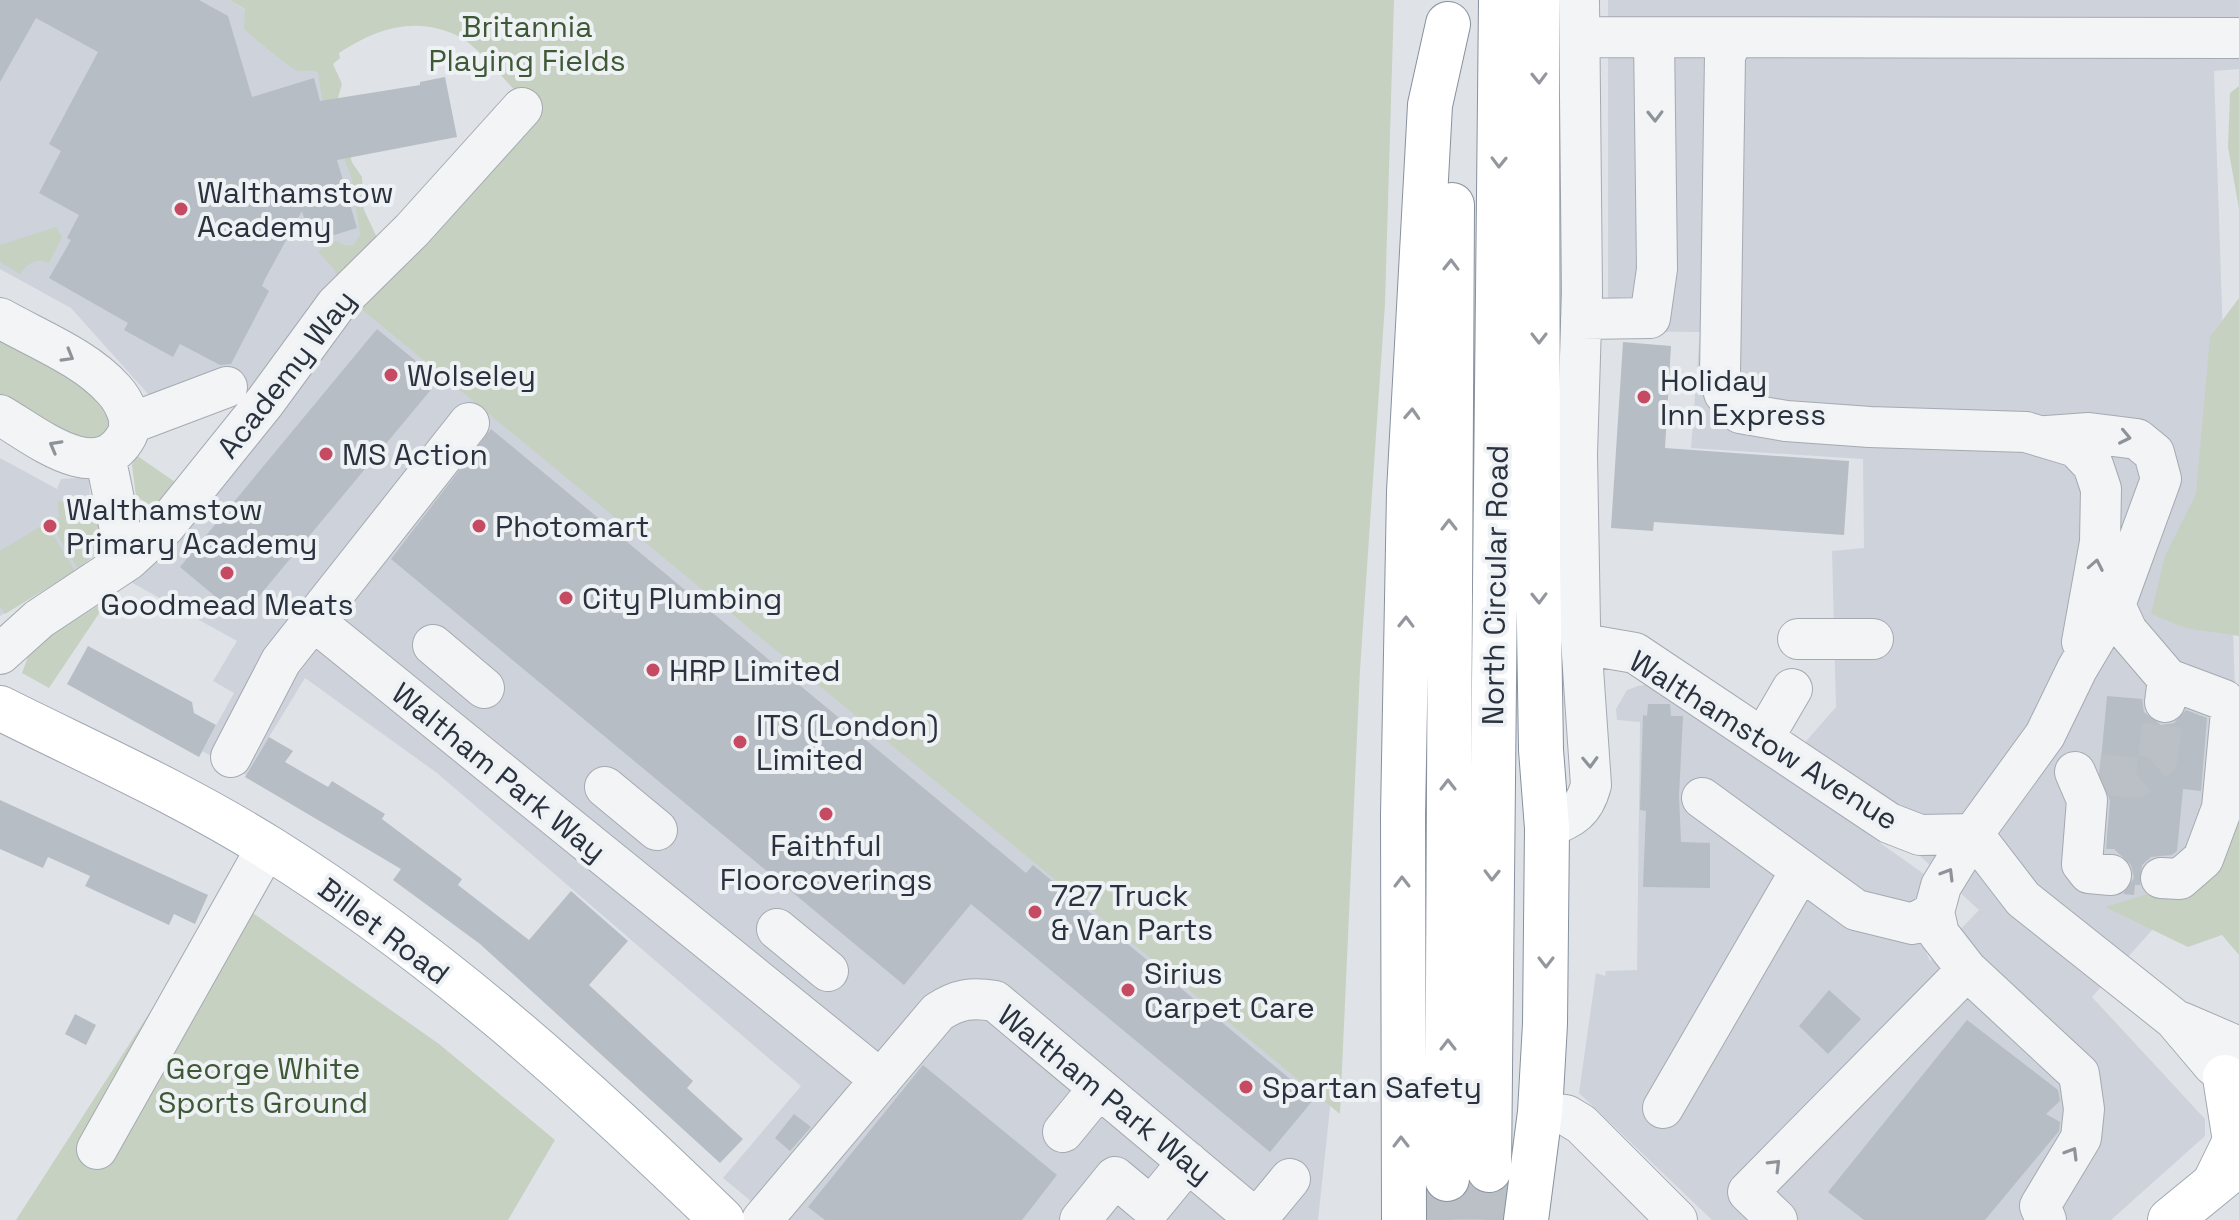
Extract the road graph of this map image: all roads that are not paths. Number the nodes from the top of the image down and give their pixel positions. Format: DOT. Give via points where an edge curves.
graph roads {
  1 [pos="1501,0"];
  2 [pos="1537,0"];
  3 [pos="1448,12"];
  4 [pos="1579,19"];
  5 [pos="1654,38"];
  6 [pos="2239,38"];
  7 [pos="1732,40"];
  8 [pos="522,108"];
  9 [pos="0,318"];
  10 [pos="1581,319"];
  11 [pos="227,387"];
  12 [pos="0,415"];
  13 [pos="469,423"];
  14 [pos="129,424"];
  15 [pos="2047,436"];
  16 [pos="105,458"];
  17 [pos="128,560"];
  18 [pos="2115,605"];
  19 [pos="314,621"];
  20 [pos="1581,634"];
  21 [pos="1798,639"];
  22 [pos="1873,639"];
  23 [pos="0,654"];
  24 [pos="458,667"];
  25 [pos="2077,669"];
  26 [pos="1792,689"];
  27 [pos="0,708"];
  28 [pos="421,709"];
  29 [pos="1764,737"];
  30 [pos="231,757"];
  31 [pos="2010,783"];
  32 [pos="1702,798"];
  33 [pos="632,809"];
  34 [pos="1547,828"];
  35 [pos="1973,834"];
  36 [pos="267,847"];
  37 [pos="599,852"];
  38 [pos="1801,870"];
  39 [pos="2111,875"];
  40 [pos="2161,878"];
  41 [pos="1934,912"];
  42 [pos="803,950"];
  43 [pos="1967,970"];
  44 [pos="771,991"];
  45 [pos="2234,1071"];
  46 [pos="881,1080"];
  47 [pos="1099,1088"];
  48 [pos="1663,1108"];
  49 [pos="1540,1112"];
  50 [pos="1063,1132"];
  51 [pos="97,1149"];
  52 [pos="1188,1162"];
  53 [pos="1290,1179"];
  54 [pos="2227,1192"];
  55 [pos="706,1214"];
  56 [pos="2042,1219"];
  57 [pos="762,1220"];
  58 [pos="1080,1220"];
  59 [pos="1257,1220"];
  60 [pos="1404,1220"];
  61 [pos="1526,1220"];
  62 [pos="1677,1220"];
  63 [pos="1777,1220"];
  64 [pos="2170,1220"];
  1 -- 3 [label="main road, North Circular Road, one-way" via="1468,1174"];
  2 -- 34 [label="main road, one-way" via="1538,563"];
  60 -- 3 [label="main road, one-way" via="1409,492 1430,105"];
  4 -- 5 [label="street"];
  4 -- 10 [label="street, Walthamstow Avenue"];
  5 -- 7 [label="street"];
  5 -- 10 [label="street, one-way" via="1657,269 1650,318"];
  6 -- 7 [label="street" via="1742,35"];
  7 -- 15 [label="street" via="1725,56 1720,361 1724,393 1740,413 1786,421"];
  8 -- 17 [label="street, Academy Way" via="336,305 186,500"];
  9 -- 14 [label="street, one-way" via="98,374 117,393"];
  10 -- 20 [label="street, Walthamstow Avenue"];
  11 -- 14 [label="street"];
  16 -- 12 [label="street, one-way" via="73,456"];
  13 -- 19 [label="street"];
  14 -- 16 [label="street" via="119,449"];
  15 -- 18 [label="street, one-way" via="2124,435 2148,446 2157,460 2161,479 2156,498"];
  25 -- 15 [label="street, one-way" via="2100,542 2100,482 2076,447"];
  16 -- 17 [label="street"];
  17 -- 23 [label="street, Academy Way" via="39,619"];
  18 -- 25 [label="street"];
  18 -- 40 [label="street" via="2167,691 2224,700 2231,712 2222,808 2203,859 2180,879"];
  19 -- 28 [label="street, Waltham Park Way"];
  19 -- 30 [label="street" via="281,661"];
  20 -- 29 [label="street, Walthamstow Avenue" via="1635,653"];
  20 -- 34 [label="street, Walthamstow Avenue, one-way" via="1591,785 1585,806 1575,816"];
  21 -- 22 [label="street"];
  24 -- 28 [label="street"];
  25 -- 31 [label="street" via="2045,735"];
  26 -- 29 [label="street"];
  27 -- 36 [label="main road, Billet Road" via="187,800"];
  28 -- 37 [label="street, Waltham Park Way"];
  29 -- 35 [label="street, Walthamstow Avenue" via="1889,823 1920,835"];
  31 -- 35 [label="street"];
  31 -- 39 [label="street" via="2087,773 2082,864 2089,873"];
  32 -- 38 [label="street"];
  33 -- 37 [label="street"];
  34 -- 49 [label="main road, one-way"];
  41 -- 35 [label="street, one-way" via="1941,886"];
  35 -- 45 [label="street" via="2023,899"];
  36 -- 51 [label="street"];
  36 -- 55 [label="main road, Billet Road" via="398,939 548,1058"];
  37 -- 44 [label="street, Waltham Park Way"];
  38 -- 41 [label="street" via="1856,910 1878,918 1913,924"];
  38 -- 48 [label="street"];
  41 -- 43 [label="street" via="1939,934"];
  42 -- 44 [label="street"];
  56 -- 43 [label="street, one-way" via="2040,1206 2081,1138 2079,1074"];
  63 -- 43 [label="street, one-way" via="1748,1192"];
  44 -- 46 [label="street, Waltham Park Way"];
  45 -- 54 [label="main road" via="2235,1141"];
  46 -- 47 [label="street, Waltham Park Way" via="938,1012 975,997 995,1001"];
  46 -- 57 [label="street, Waltham Park Way"];
  47 -- 50 [label="street"];
  47 -- 52 [label="street, Waltham Park Way"];
  49 -- 61 [label="main road"];
  49 -- 62 [label="street" via="1566,1115 1581,1124"];
  52 -- 58 [label="street" via="1151,1207 1115,1177"];
  52 -- 59 [label="street, Waltham Park Way"];
  53 -- 59 [label="street, Waltham Park Way"];
  54 -- 64 [label="main road"];
}
